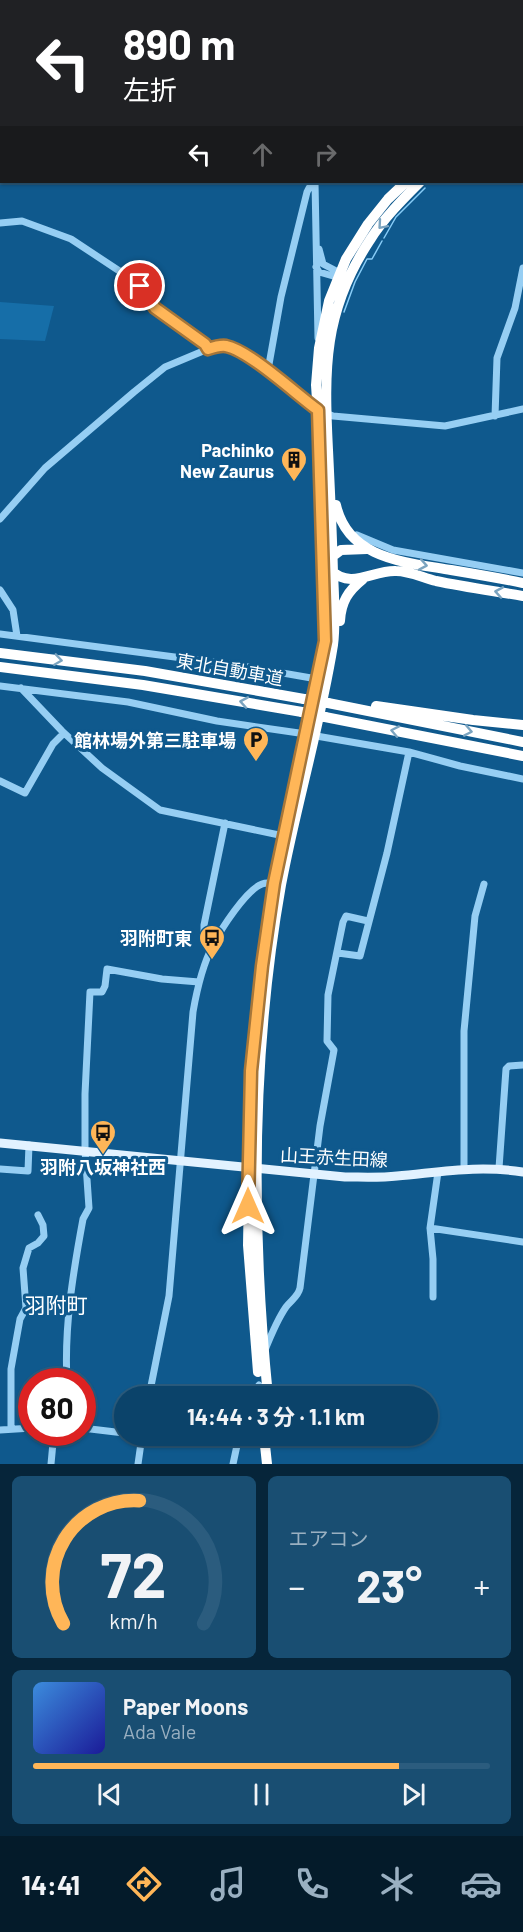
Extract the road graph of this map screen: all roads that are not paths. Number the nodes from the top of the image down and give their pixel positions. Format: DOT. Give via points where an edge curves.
graph roads {
  1 [pos="405,183"];
  2 [pos="419,183"];
  3 [pos="315,184"];
  4 [pos="0,223"];
  5 [pos="316,223"];
  6 [pos="316,266"];
  7 [pos="523,268"];
  8 [pos="342,277"];
  9 [pos="521,292"];
  10 [pos="319,348"];
  11 [pos="208,349"];
  12 [pos="268,370"];
  13 [pos="523,409"];
  14 [pos="322,412"];
  15 [pos="495,416"];
  16 [pos="329,476"];
  17 [pos="0,519"];
  18 [pos="354,533"];
  19 [pos="367,549"];
  20 [pos="333,555"];
  21 [pos="324,564"];
  22 [pos="333,573"];
  23 [pos="523,573"];
  24 [pos="363,579"];
  25 [pos="523,583"];
  26 [pos="0,590"];
  27 [pos="523,596"];
  28 [pos="0,634"];
  29 [pos="17,636"];
  30 [pos="0,653"];
  31 [pos="330,665"];
  32 [pos="0,667"];
  33 [pos="317,679"];
  34 [pos="0,686"];
  35 [pos="21,688"];
  36 [pos="328,703"];
  37 [pos="523,725"];
  38 [pos="64,733"];
  39 [pos="310,735"];
  40 [pos="523,742"];
  41 [pos="409,752"];
  42 [pos="523,757"];
  43 [pos="523,778"];
  44 [pos="0,780"];
  45 [pos="225,823"];
  46 [pos="284,836"];
  47 [pos="278,884"];
  48 [pos="484,884"];
  49 [pos="368,921"];
  50 [pos="213,945"];
  51 [pos="338,953"];
  52 [pos="199,982"];
  53 [pos="523,1065"];
  54 [pos="0,1143"];
  55 [pos="29,1145"];
  56 [pos="85,1150"];
  57 [pos="180,1160"];
  58 [pos="252,1167"];
  59 [pos="499,1168"];
  60 [pos="0,1169"];
  61 [pos="464,1169"];
  62 [pos="438,1172"];
  63 [pos="523,1172"];
  64 [pos="314,1175"];
  65 [pos="38,1215"];
  66 [pos="430,1228"];
  67 [pos="523,1242"];
  68 [pos="433,1297"];
  69 [pos="264,1355"];
  70 [pos="67,1368"];
  71 [pos="151,1386"];
  72 [pos="260,1386"];
  73 [pos="267,1386"];
  74 [pos="11,1429"];
  75 [pos="18,1429"];
  76 [pos="0,1430"];
  77 [pos="96,1430"];
  78 [pos="114,1432"];
  79 [pos="53,1446"];
  80 [pos="141,1446"];
  81 [pos="237,1446"];
  82 [pos="265,1446"];
  83 [pos="272,1446"];
  84 [pos="51,1464"];
  85 [pos="138,1464"];
  86 [pos="233,1464"];
  87 [pos="267,1464"];
  88 [pos="274,1464"];
  1 -- 8 [label="highway" via="368,224"];
  2 -- 8 [label="highway, one-way" via="373,234"];
  3 -- 5 [label="street"];
  3 -- 12 [label="street" via="307,192"];
  4 -- 11 [label="street" via="22,221 71,239 133,279 155,308"];
  5 -- 6 [label="street"];
  5 -- 8 [label="street" via="321,260"];
  6 -- 8 [label="street" via="319,272"];
  6 -- 10 [label="street"];
  7 -- 9 [label="street"];
  8 -- 10 [label="highway" via="324,318"];
  8 -- 14 [label="highway" via="328,345"];
  9 -- 15 [label="street" via="497,358"];
  10 -- 14 [label="highway" via="316,384"];
  11 -- 12 [label="street" via="231,347"];
  11 -- 17 [label="street" via="165,367 134,392 45,468"];
  12 -- 14 [label="street"];
  13 -- 15 [label="street"];
  14 -- 15 [label="street" via="445,426"];
  14 -- 16 [label="highway"];
  14 -- 21 [label="highway"];
  16 -- 19 [label="highway" via="341,523"];
  16 -- 20 [label="highway"];
  18 -- 23 [label="street" via="393,550"];
  19 -- 20 [label="highway" via="348,548"];
  19 -- 25 [label="highway, one-way" via="408,563"];
  20 -- 21 [label="highway"];
  20 -- 22 [label="highway"];
  21 -- 22 [label="highway"];
  21 -- 33 [label="highway" via="325,641"];
  22 -- 24 [label="highway" via="347,579"];
  22 -- 31 [label="highway"];
  27 -- 24 [label="highway, one-way" via="395,571"];
  24 -- 31 [label="highway" via="344,599 338,653"];
  26 -- 29 [label="street" via="13,610"];
  28 -- 29 [label="street"];
  29 -- 33 [label="street"];
  30 -- 36 [label="highway, 東北自動車道, one-way, bridge" via="145,671"];
  31 -- 39 [label="highway"];
  42 -- 32 [label="highway, 東北自動車道, one-way, bridge" via="302,712 143,685"];
  33 -- 39 [label="highway"];
  34 -- 35 [label="street"];
  35 -- 38 [label="street"];
  35 -- 39 [label="street" via="129,702"];
  36 -- 37 [label="highway"];
  36 -- 40 [label="highway, 東北自動車道, one-way"];
  38 -- 44 [label="street" via="53,744 25,793"];
  38 -- 45 [label="street" via="102,768 160,810"];
  39 -- 41 [label="street"];
  39 -- 46 [label="highway"];
  39 -- 47 [label="highway"];
  41 -- 43 [label="street"];
  41 -- 49 [label="street"];
  45 -- 46 [label="street"];
  45 -- 50 [label="street" via="204,925 204,934"];
  46 -- 47 [label="highway"];
  47 -- 50 [label="street" via="259,885 249,894"];
  47 -- 58 [label="highway" via="260,976 252,1060"];
  48 -- 61 [label="street" via="475,916 464,1031"];
  49 -- 51 [label="street" via="360,956"];
  49 -- 51 [label="street" via="346,916"];
  50 -- 52 [label="street"];
  51 -- 64 [label="street" via="328,995 327,1041 334,1050"];
  52 -- 56 [label="street" via="107,969 102,992 90,992"];
  52 -- 57 [label="street"];
  53 -- 59 [label="street" via="506,1069"];
  54 -- 55 [label="main road, 山王赤生田線"];
  55 -- 56 [label="main road, 山王赤生田線"];
  55 -- 60 [label="street" via="28,1171"];
  56 -- 57 [label="main road, 山王赤生田線"];
  56 -- 70 [label="street" via="89,1208 83,1219 70,1292"];
  57 -- 58 [label="main road, 山王赤生田線"];
  57 -- 71 [label="street" via="169,1296"];
  58 -- 64 [label="main road, 山王赤生田線"];
  58 -- 69 [label="highway"];
  58 -- 72 [label="highway" via="250,1285"];
  59 -- 61 [label="main road, 山王赤生田線"];
  59 -- 63 [label="main road, 山王赤生田線"];
  61 -- 62 [label="main road, 山王赤生田線"];
  62 -- 64 [label="main road, 山王赤生田線" via="394,1177"];
  62 -- 66 [label="street"];
  64 -- 69 [label="street" via="299,1294 276,1323"];
  65 -- 74 [label="street" via="44,1236 29,1248 23,1268 26,1308 20,1319 11,1370"];
  66 -- 67 [label="street"];
  66 -- 68 [label="street"];
  69 -- 73 [label="highway"];
  74 -- 75 [label="street"];
  74 -- 76 [label="street"];
  77 -- 78 [label="street"];
  79 -- 84 [label="street"];
  80 -- 85 [label="street"];
  81 -- 86 [label="street"];
  82 -- 87 [label="highway"];
  83 -- 88 [label="highway"];
}
